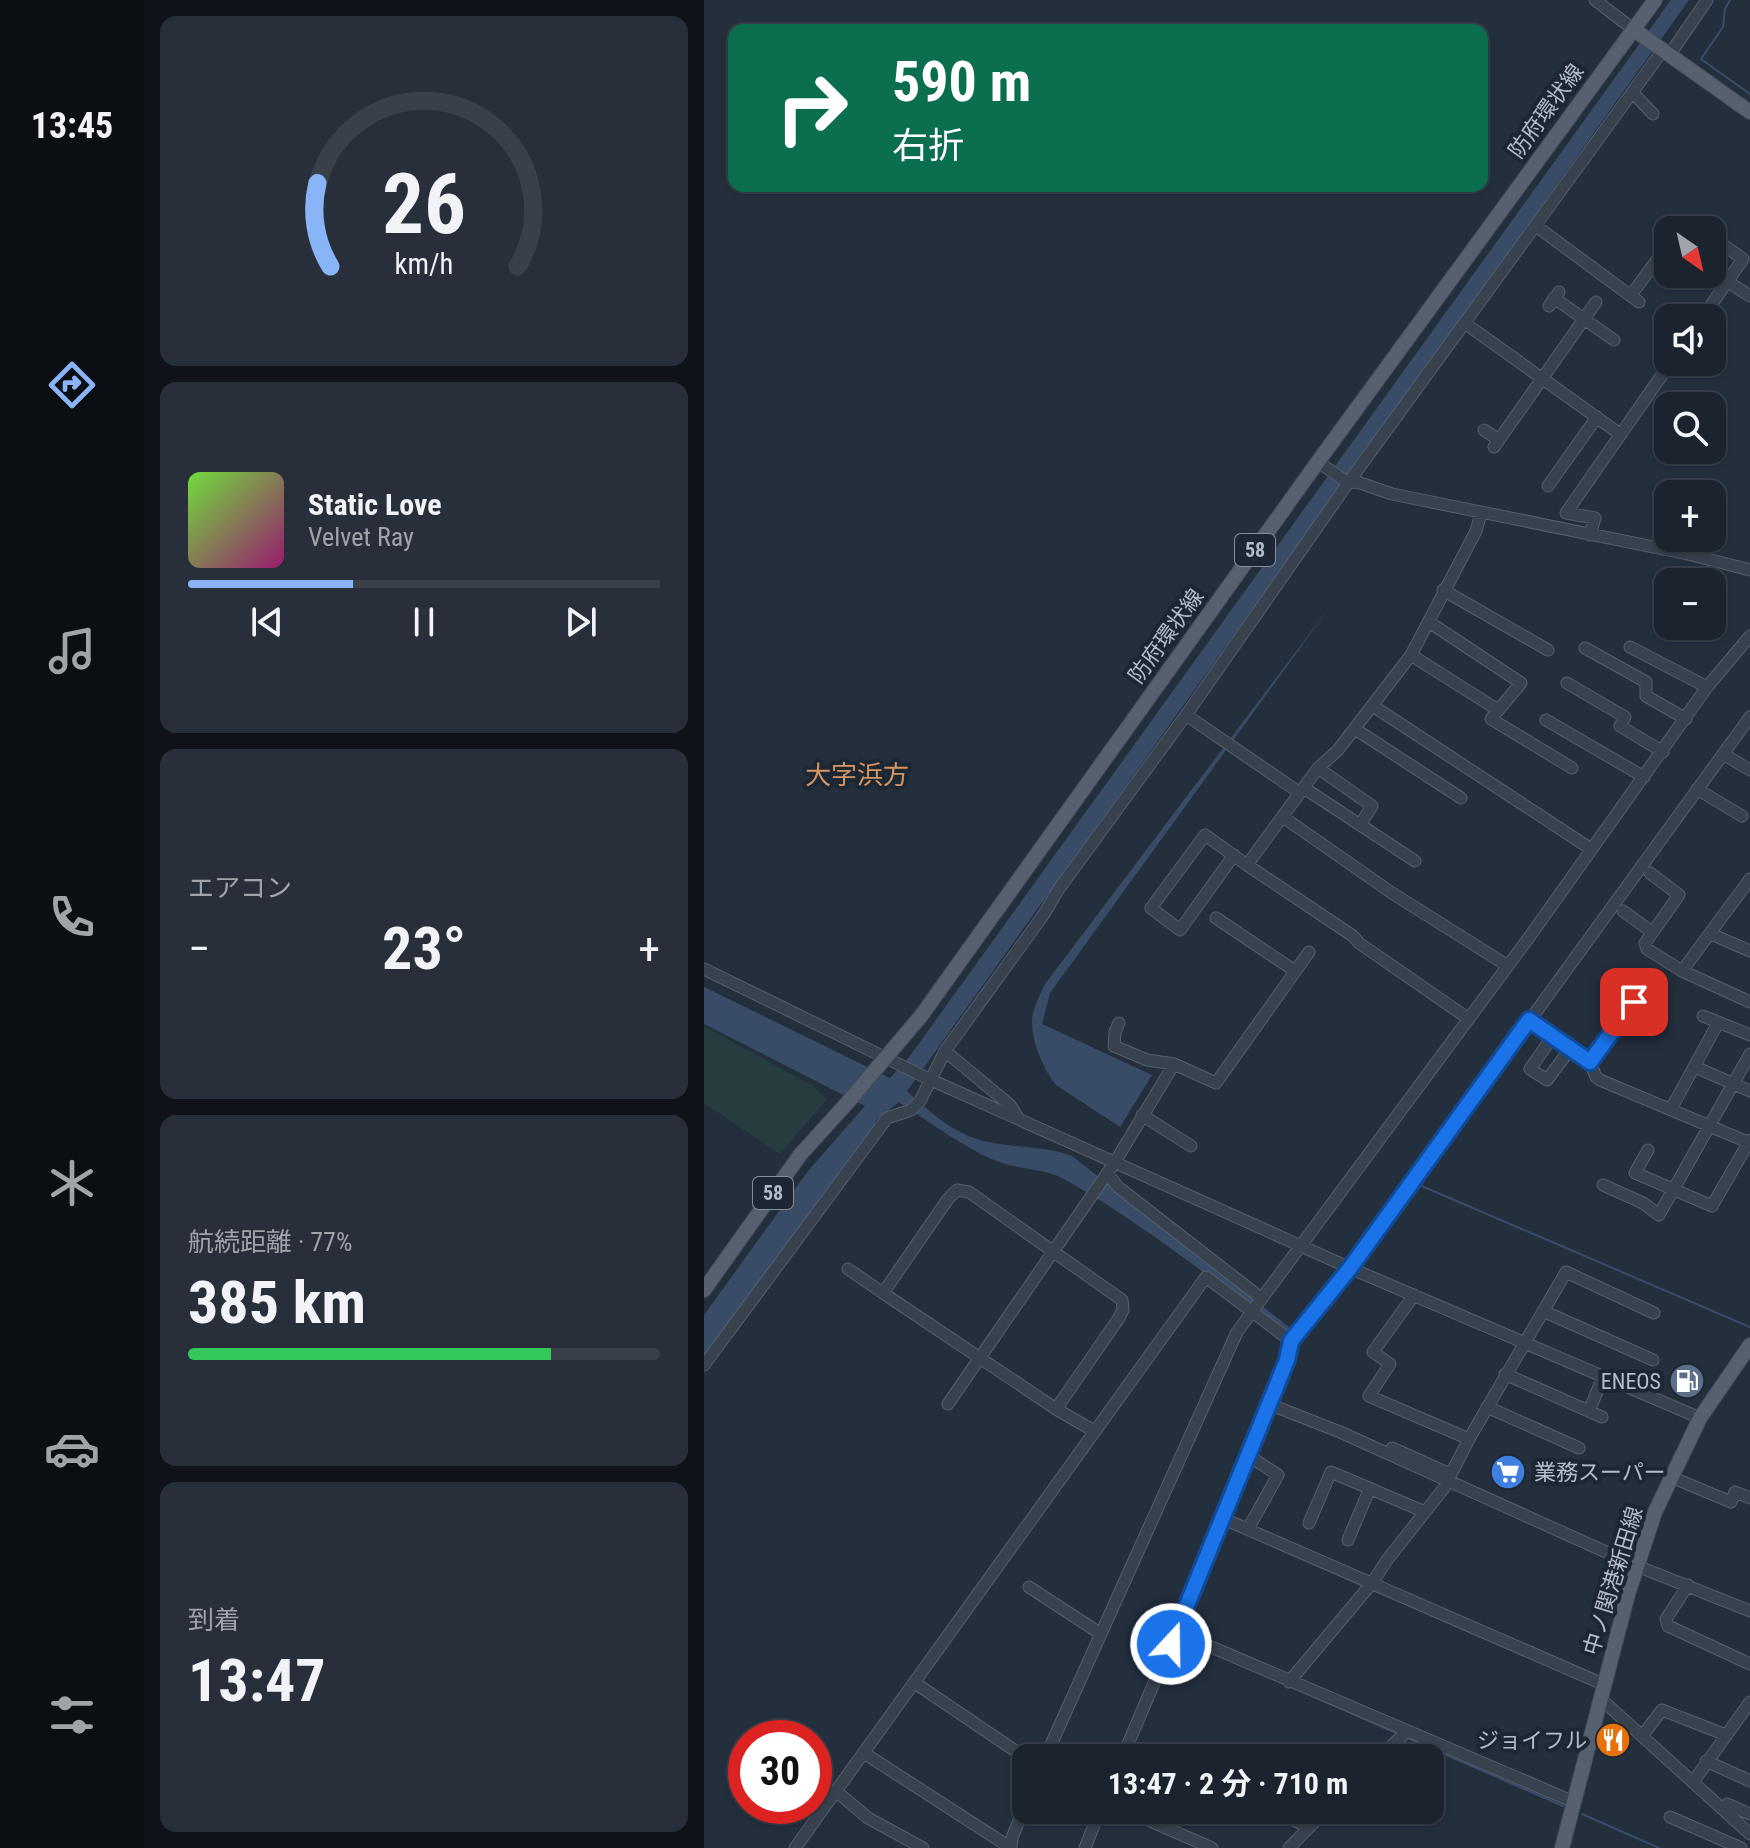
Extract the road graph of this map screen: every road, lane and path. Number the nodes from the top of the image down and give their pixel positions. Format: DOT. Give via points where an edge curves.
graph roads {
  1 [pos="1595,0"];
  2 [pos="1655,0"];
  3 [pos="1707,0"];
  4 [pos="1638,33"];
  5 [pos="1664,50"];
  6 [pos="1633,93"];
  7 [pos="1750,112"];
  8 [pos="1653,114"];
  9 [pos="1536,226"];
  10 [pos="1726,247"];
  11 [pos="1654,268"];
  12 [pos="1728,282"];
  13 [pos="1750,296"];
  14 [pos="1554,299"];
  15 [pos="1596,302"];
  16 [pos="1712,304"];
  17 [pos="1585,318"];
  18 [pos="1466,324"];
  19 [pos="1614,340"];
  20 [pos="1661,376"];
  21 [pos="1543,378"];
  22 [pos="1597,417"];
  23 [pos="1484,430"];
  24 [pos="1620,434"];
  25 [pos="1321,465"];
  26 [pos="1348,483"];
  27 [pos="1548,486"];
  28 [pos="1481,513"];
  29 [pos="1590,535"];
  30 [pos="1750,570"];
  31 [pos="1443,590"];
  32 [pos="1429,622"];
  33 [pos="1750,636"];
  34 [pos="1630,647"];
  35 [pos="1585,648"];
  36 [pos="1548,650"];
  37 [pos="1411,655"];
  38 [pos="1567,683"];
  39 [pos="1707,687"];
  40 [pos="1373,706"];
  41 [pos="1498,710"];
  42 [pos="1186,715"];
  43 [pos="1750,717"];
  44 [pos="1686,719"];
  45 [pos="1546,720"];
  46 [pos="1355,729"];
  47 [pos="1663,752"];
  48 [pos="1723,754"];
  49 [pos="1318,768"];
  50 [pos="1572,768"];
  51 [pos="1750,770"];
  52 [pos="1644,777"];
  53 [pos="1697,789"];
  54 [pos="1302,790"];
  55 [pos="1461,798"];
  56 [pos="1742,816"];
  57 [pos="1283,817"];
  58 [pos="1360,825"];
  59 [pos="1591,849"];
  60 [pos="1234,855"];
  61 [pos="1415,861"];
  62 [pos="1247,865"];
  63 [pos="1650,873"];
  64 [pos="1750,879"];
  65 [pos="1623,911"];
  66 [pos="1216,918"];
  67 [pos="1652,932"];
  68 [pos="1711,934"];
  69 [pos="1750,951"];
  70 [pos="1309,952"];
  71 [pos="1508,966"];
  72 [pos="704,969"];
  73 [pos="1295,971"];
  74 [pos="1682,971"];
  75 [pos="1648,982"];
  76 [pos="1750,1002"];
  77 [pos="1703,1016"];
  78 [pos="1469,1019"];
  79 [pos="1529,1020"];
  80 [pos="1119,1023"];
  81 [pos="1718,1023"];
  82 [pos="1750,1035"];
  83 [pos="1553,1036"];
  84 [pos="1571,1048"];
  85 [pos="945,1051"];
  86 [pos="1750,1054"];
  87 [pos="1590,1062"];
  88 [pos="880,1064"];
  89 [pos="1174,1064"];
  90 [pos="1695,1067"];
  91 [pos="929,1079"];
  92 [pos="1733,1084"];
  93 [pos="1750,1091"];
  94 [pos="1671,1109"];
  95 [pos="1142,1115"];
  96 [pos="1019,1119"];
  97 [pos="1709,1126"];
  98 [pos="1749,1142"];
  99 [pos="1191,1146"];
  100 [pos="1648,1150"];
  101 [pos="1115,1162"];
  102 [pos="1105,1175"];
  103 [pos="1603,1185"];
  104 [pos="1673,1188"];
  105 [pos="1301,1246"];
  106 [pos="1053,1250"];
  107 [pos="1350,1268"];
  108 [pos="848,1269"];
  109 [pos="704,1290"];
  110 [pos="883,1293"];
  111 [pos="1414,1295"];
  112 [pos="1258,1303"];
  113 [pos="1543,1311"];
  114 [pos="1654,1313"];
  115 [pos="1291,1341"];
  116 [pos="1524,1343"];
  117 [pos="1750,1345"];
  118 [pos="981,1357"];
  119 [pos="1653,1360"];
  120 [pos="704,1365"];
  121 [pos="1505,1374"];
  122 [pos="1603,1377"];
  123 [pos="948,1404"];
  124 [pos="1269,1404"];
  125 [pos="1487,1407"];
  126 [pos="1056,1409"];
  127 [pos="1589,1411"];
  128 [pos="1602,1417"];
  129 [pos="1700,1418"];
  130 [pos="1346,1428"];
  131 [pos="1094,1431"];
  132 [pos="1469,1439"];
  133 [pos="1579,1448"];
  134 [pos="1249,1456"];
  135 [pos="1671,1477"];
  136 [pos="1448,1478"];
  137 [pos="1370,1488"];
  138 [pos="1750,1498"];
  139 [pos="1425,1512"];
  140 [pos="1224,1519"];
  141 [pos="1309,1523"];
  142 [pos="1248,1529"];
  143 [pos="1348,1540"];
  144 [pos="1637,1566"];
  145 [pos="1372,1583"];
  146 [pos="1688,1585"];
  147 [pos="1029,1587"];
  148 [pos="1750,1611"];
  149 [pos="1174,1631"];
  150 [pos="1101,1634"];
  151 [pos="1750,1664"];
  152 [pos="1289,1682"];
  153 [pos="915,1683"];
  154 [pos="1603,1692"];
  155 [pos="1748,1709"];
  156 [pos="1406,1732"];
  157 [pos="1726,1735"];
  158 [pos="1642,1736"];
  159 [pos="1051,1744"];
  160 [pos="1128,1744"];
  161 [pos="1394,1744"];
  162 [pos="1012,1749"];
  163 [pos="864,1753"];
  164 [pos="1706,1761"];
  165 [pos="1750,1781"];
  166 [pos="1693,1782"];
  167 [pos="836,1791"];
  168 [pos="1574,1802"];
  169 [pos="1722,1809"];
  170 [pos="1750,1814"];
  171 [pos="1670,1817"];
  172 [pos="1018,1824"];
  173 [pos="1094,1824"];
  174 [pos="1157,1824"];
  175 [pos="1302,1824"];
  176 [pos="1312,1824"];
  177 [pos="1309,1827"];
  178 [pos="1750,1834"];
  179 [pos="795,1848"];
  180 [pos="923,1848"];
  181 [pos="1011,1848"];
  182 [pos="1085,1848"];
  183 [pos="1212,1848"];
  184 [pos="1289,1848"];
  185 [pos="1562,1848"];
  186 [pos="1741,1848"];
  1 -- 4 [label="street"];
  2 -- 4 [label="main road, 防府環状線 / 58"];
  3 -- 5 [label="street"];
  4 -- 5 [label="main road"];
  4 -- 25 [label="main road, 防府環状線 / 58"];
  5 -- 6 [label="street"];
  5 -- 7 [label="main road"];
  6 -- 8 [label="street"];
  6 -- 9 [label="street"];
  9 -- 11 [label="street" via="1635,299"];
  9 -- 18 [label="street"];
  10 -- 12 [label="street" via="1743,259"];
  12 -- 13 [label="street"];
  12 -- 16 [label="street"];
  14 -- 17 [label="street"];
  15 -- 17 [label="street"];
  17 -- 19 [label="street"];
  17 -- 21 [label="street"];
  18 -- 21 [label="street"];
  18 -- 26 [label="street"];
  20 -- 24 [label="street"];
  21 -- 22 [label="street"];
  21 -- 23 [label="street" via="1496,444"];
  22 -- 24 [label="street"];
  22 -- 27 [label="street"];
  24 -- 29 [label="street" via="1566,513 1595,518"];
  25 -- 26 [label="street"];
  25 -- 88 [label="main road, 防府環状線 / 58" via="921,1016"];
  26 -- 28 [label="street"];
  26 -- 42 [label="street"];
  28 -- 29 [label="street"];
  28 -- 31 [label="street"];
  29 -- 30 [label="street"];
  31 -- 32 [label="street"];
  31 -- 36 [label="street"];
  32 -- 37 [label="street"];
  32 -- 41 [label="street" via="1521,683"];
  33 -- 39 [label="street"];
  34 -- 39 [label="street"];
  35 -- 44 [label="street" via="1646,682 1646,696"];
  37 -- 40 [label="street"];
  37 -- 41 [label="street"];
  38 -- 47 [label="street" via="1625,717 1620,726"];
  39 -- 44 [label="street"];
  40 -- 46 [label="street"];
  40 -- 59 [label="street"];
  41 -- 50 [label="street" via="1491,719"];
  42 -- 54 [label="street"];
  42 -- 85 [label="street"];
  43 -- 48 [label="street"];
  44 -- 47 [label="street"];
  45 -- 52 [label="street"];
  46 -- 49 [label="street"];
  46 -- 55 [label="street"];
  47 -- 52 [label="street"];
  48 -- 51 [label="street"];
  48 -- 53 [label="street"];
  49 -- 54 [label="street"];
  49 -- 58 [label="street" via="1372,806"];
  52 -- 59 [label="street"];
  53 -- 56 [label="street"];
  53 -- 79 [label="street"];
  54 -- 57 [label="street"];
  54 -- 58 [label="street"];
  57 -- 62 [label="street"];
  57 -- 71 [label="street"];
  58 -- 61 [label="street"];
  59 -- 71 [label="street"];
  60 -- 60 [label="street" via="1205,835 1151,908 1180,930"];
  60 -- 62 [label="street"];
  62 -- 78 [label="street"];
  63 -- 67 [label="street" via="1679,895"];
  64 -- 68 [label="street"];
  65 -- 67 [label="street"];
  66 -- 73 [label="street"];
  67 -- 74 [label="street" via="1647,949"];
  68 -- 69 [label="street"];
  68 -- 74 [label="street"];
  70 -- 73 [label="street"];
  71 -- 78 [label="street"];
  72 -- 88 [label="street"];
  73 -- 89 [label="street" via="1216,1083"];
  74 -- 76 [label="street"];
  75 -- 87 [label="street"];
  77 -- 81 [label="street"];
  78 -- 105 [label="street"];
  79 -- 83 [label="street"];
  79 -- 107 [label="street"];
  80 -- 89 [label="street" via="1114,1046"];
  81 -- 82 [label="street"];
  81 -- 90 [label="street"];
  83 -- 84 [label="street"];
  83 -- 84 [label="street" via="1530,1069 1547,1080"];
  84 -- 87 [label="street"];
  85 -- 91 [label="street"];
  85 -- 96 [label="street" via="1010,1105"];
  86 -- 92 [label="street"];
  87 -- 94 [label="street" via="1600,1080"];
  88 -- 91 [label="street"];
  88 -- 109 [label="main road, 防府環状線 / 58" via="800,1155"];
  89 -- 95 [label="street"];
  90 -- 92 [label="street"];
  90 -- 94 [label="street"];
  91 -- 96 [label="street"];
  91 -- 120 [label="street" via="916,1106 887,1118"];
  92 -- 93 [label="street"];
  92 -- 97 [label="street"];
  94 -- 97 [label="street"];
  95 -- 99 [label="street"];
  95 -- 101 [label="street"];
  96 -- 101 [label="street"];
  97 -- 98 [label="street"];
  97 -- 104 [label="street"];
  98 -- 104 [label="street" via="1712,1206"];
  100 -- 104 [label="street" via="1635,1173"];
  101 -- 102 [label="street"];
  101 -- 105 [label="street"];
  102 -- 106 [label="street"];
  102 -- 112 [label="street"];
  103 -- 104 [label="street" via="1659,1215"];
  105 -- 107 [label="street"];
  105 -- 112 [label="street"];
  106 -- 110 [label="street" via="969,1192 957,1190"];
  106 -- 118 [label="street"];
  106 -- 126 [label="street" via="1118,1295 1124,1305"];
  107 -- 111 [label="street"];
  107 -- 115 [label="street"];
  108 -- 110 [label="street"];
  110 -- 118 [label="street"];
  111 -- 116 [label="street"];
  111 -- 132 [label="street" via="1373,1352 1390,1364 1369,1396"];
  112 -- 115 [label="street"];
  112 -- 131 [label="street" via="1206,1277"];
  112 -- 150 [label="street" via="1223,1360"];
  113 -- 114 [label="street" via="1566,1272"];
  113 -- 116 [label="street"];
  113 -- 119 [label="street"];
  115 -- 124 [label="street"];
  116 -- 121 [label="street"];
  116 -- 122 [label="street"];
  117 -- 129 [label="main road, 中ノ関港新田線"];
  118 -- 123 [label="street"];
  118 -- 126 [label="street"];
  121 -- 125 [label="street"];
  121 -- 127 [label="street"];
  122 -- 127 [label="street"];
  122 -- 129 [label="street"];
  124 -- 134 [label="street"];
  124 -- 136 [label="street"];
  125 -- 132 [label="street"];
  125 -- 133 [label="street"];
  126 -- 131 [label="street"];
  127 -- 128 [label="street"];
  129 -- 135 [label="main road, 中ノ関港新田線"];
  130 -- 136 [label="street"];
  131 -- 153 [label="street"];
  132 -- 136 [label="street"];
  134 -- 140 [label="street"];
  134 -- 142 [label="street" via="1278,1475"];
  135 -- 138 [label="street" via="1731,1502 1735,1492"];
  135 -- 144 [label="main road, 中ノ関港新田線"];
  136 -- 139 [label="street"];
  136 -- 144 [label="street"];
  137 -- 139 [label="street"];
  137 -- 141 [label="street" via="1331,1472"];
  137 -- 143 [label="street"];
  139 -- 145 [label="street"];
  140 -- 142 [label="street"];
  140 -- 149 [label="street"];
  142 -- 145 [label="street"];
  144 -- 146 [label="street"];
  144 -- 154 [label="main road, 中ノ関港新田線"];
  145 -- 152 [label="street"];
  145 -- 154 [label="street"];
  146 -- 148 [label="street"];
  146 -- 151 [label="street" via="1666,1619 1668,1626"];
  147 -- 150 [label="street"];
  149 -- 152 [label="street"];
  149 -- 160 [label="street"];
  150 -- 159 [label="street"];
  152 -- 156 [label="street"];
  153 -- 162 [label="street"];
  153 -- 163 [label="street"];
  154 -- 158 [label="street"];
  154 -- 168 [label="main road, 中ノ関港新田線"];
  155 -- 157 [label="street"];
  156 -- 161 [label="street"];
  156 -- 168 [label="street"];
  157 -- 158 [label="street" via="1662,1710"];
  157 -- 164 [label="street"];
  158 -- 166 [label="street"];
  163 -- 167 [label="street"];
  163 -- 181 [label="street"];
  164 -- 165 [label="street"];
  164 -- 166 [label="street"];
  166 -- 169 [label="street"];
  167 -- 179 [label="street"];
  167 -- 180 [label="street" via="868,1818"];
  168 -- 185 [label="main road, 中ノ関港新田線"];
  169 -- 170 [label="street" via="1727,1804"];
  169 -- 178 [label="street"];
  171 -- 186 [label="street"];
  172 -- 181 [label="street"];
  173 -- 182 [label="street"];
  174 -- 183 [label="street"];
  175 -- 177 [label="street"];
  176 -- 177 [label="street"];
  177 -- 184 [label="street"];
}
